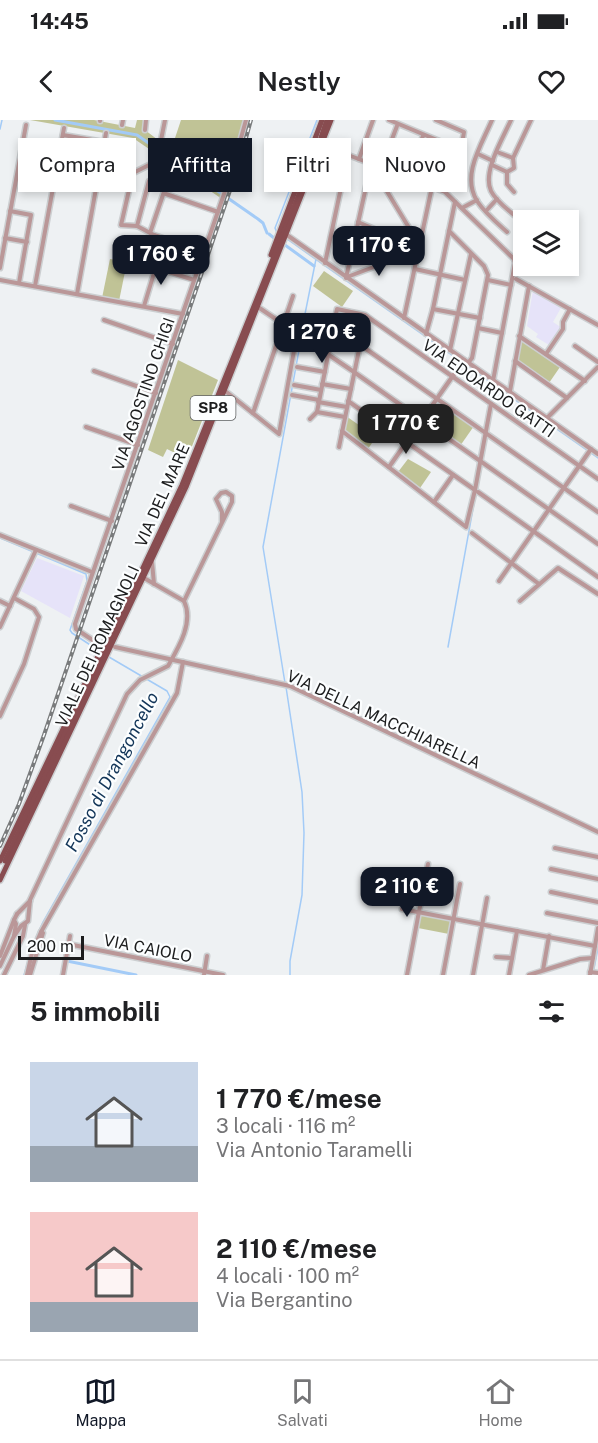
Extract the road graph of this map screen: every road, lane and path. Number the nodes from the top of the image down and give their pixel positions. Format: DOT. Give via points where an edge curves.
graph roads {
  1 [pos="146,120"];
  2 [pos="165,120"];
  3 [pos="246,120"];
  4 [pos="322,120"];
  5 [pos="329,120"];
  6 [pos="373,120"];
  7 [pos="389,120"];
  8 [pos="436,120"];
  9 [pos="492,120"];
  10 [pos="511,120"];
  11 [pos="531,120"];
  12 [pos="26,125"];
  13 [pos="397,126"];
  14 [pos="64,128"];
  15 [pos="145,130"];
  16 [pos="106,134"];
  17 [pos="63,135"];
  18 [pos="81,138"];
  19 [pos="105,138"];
  20 [pos="161,138"];
  21 [pos="324,138"];
  22 [pos="392,138"];
  23 [pos="497,152"];
  24 [pos="477,154"];
  25 [pos="351,156"];
  26 [pos="513,158"];
  27 [pos="359,159"];
  28 [pos="363,161"];
  29 [pos="493,163"];
  30 [pos="507,172"];
  31 [pos="148,185"];
  32 [pos="95,192"];
  33 [pos="304,192"];
  34 [pos="340,192"];
  35 [pos="365,192"];
  36 [pos="388,192"];
  37 [pos="432,192"];
  38 [pos="445,192"];
  39 [pos="514,192"];
  40 [pos="166,195"];
  41 [pos="497,199"];
  42 [pos="477,200"];
  43 [pos="456,201"];
  44 [pos="462,208"];
  45 [pos="10,211"];
  46 [pos="486,211"];
  47 [pos="218,212"];
  48 [pos="513,214"];
  49 [pos="358,222"];
  50 [pos="137,226"];
  51 [pos="411,231"];
  52 [pos="449,231"];
  53 [pos="507,232"];
  54 [pos="152,234"];
  55 [pos="287,235"];
  56 [pos="5,238"];
  57 [pos="422,238"];
  58 [pos="409,241"];
  59 [pos="27,242"];
  60 [pos="176,243"];
  61 [pos="204,252"];
  62 [pos="471,253"];
  63 [pos="407,256"];
  64 [pos="417,258"];
  65 [pos="158,260"];
  66 [pos="170,261"];
  67 [pos="325,262"];
  68 [pos="0,268"];
  69 [pos="415,269"];
  70 [pos="198,271"];
  71 [pos="169,272"];
  72 [pos="440,274"];
  73 [pos="346,278"];
  74 [pos="516,279"];
  75 [pos="0,280"];
  76 [pos="194,280"];
  77 [pos="465,280"];
  78 [pos="488,280"];
  79 [pos="19,283"];
  80 [pos="511,285"];
  81 [pos="35,286"];
  82 [pos="529,286"];
  83 [pos="77,294"];
  84 [pos="293,296"];
  85 [pos="144,306"];
  86 [pos="258,307"];
  87 [pos="433,309"];
  88 [pos="570,309"];
  89 [pos="183,314"];
  90 [pos="458,314"];
  91 [pos="366,316"];
  92 [pos="404,318"];
  93 [pos="480,318"];
  94 [pos="104,320"];
  95 [pos="308,320"];
  96 [pos="283,324"];
  97 [pos="598,325"];
  98 [pos="334,326"];
  99 [pos="478,328"];
  100 [pos="502,333"];
  101 [pos="426,334"];
  102 [pos="300,335"];
  103 [pos="519,336"];
  104 [pos="331,337"];
  105 [pos="360,343"];
  106 [pos="173,344"];
  107 [pos="575,346"];
  108 [pos="450,350"];
  109 [pos="328,354"];
  110 [pos="546,354"];
  111 [pos="515,361"];
  112 [pos="466,362"];
  113 [pos="598,364"];
  114 [pos="297,367"];
  115 [pos="94,371"];
  116 [pos="324,372"];
  117 [pos="354,372"];
  118 [pos="452,377"];
  119 [pos="493,381"];
  120 [pos="585,381"];
  121 [pos="322,384"];
  122 [pos="294,385"];
  123 [pos="490,386"];
  124 [pos="351,389"];
  125 [pos="225,390"];
  126 [pos="321,390"];
  127 [pos="510,392"];
  128 [pos="156,393"];
  129 [pos="292,395"];
  130 [pos="567,398"];
  131 [pos="437,399"];
  132 [pos="319,401"];
  133 [pos="348,401"];
  134 [pos="491,404"];
  135 [pos="347,407"];
  136 [pos="317,412"];
  137 [pos="253,413"];
  138 [pos="345,417"];
  139 [pos="547,418"];
  140 [pos="310,419"];
  141 [pos="422,421"];
  142 [pos="86,427"];
  143 [pos="342,431"];
  144 [pos="486,433"];
  145 [pos="407,442"];
  146 [pos="138,445"];
  147 [pos="339,447"];
  148 [pos="591,449"];
  149 [pos="598,454"];
  150 [pos="482,463"];
  151 [pos="579,466"];
  152 [pos="389,467"];
  153 [pos="453,475"];
  154 [pos="598,479"];
  155 [pos="564,488"];
  156 [pos="476,491"];
  157 [pos="434,502"];
  158 [pos="70,506"];
  159 [pos="549,510"];
  160 [pos="598,512"];
  161 [pos="112,521"];
  162 [pos="222,522"];
  163 [pos="533,531"];
  164 [pos="471,533"];
  165 [pos="0,535"];
  166 [pos="598,544"];
  167 [pos="36,552"];
  168 [pos="152,561"];
  169 [pos="512,563"];
  170 [pos="92,572"];
  171 [pos="598,577"];
  172 [pos="144,578"];
  173 [pos="499,581"];
  174 [pos="539,584"];
  175 [pos="154,585"];
  176 [pos="598,594"];
  177 [pos="14,598"];
  178 [pos="0,601"];
  179 [pos="184,601"];
  180 [pos="520,601"];
  181 [pos="10,606"];
  182 [pos="0,627"];
  183 [pos="115,646"];
  184 [pos="103,654"];
  185 [pos="172,659"];
  186 [pos="183,662"];
  187 [pos="0,716"];
  188 [pos="598,832"];
  189 [pos="555,848"];
  190 [pos="598,856"];
  191 [pos="0,861"];
  192 [pos="428,864"];
  193 [pos="551,869"];
  194 [pos="0,876"];
  195 [pos="598,879"];
  196 [pos="460,884"];
  197 [pos="0,887"];
  198 [pos="551,892"];
  199 [pos="487,898"];
  200 [pos="30,900"];
  201 [pos="598,902"];
  202 [pos="402,909"];
  203 [pos="419,912"];
  204 [pos="548,913"];
  205 [pos="17,914"];
  206 [pos="27,917"];
  207 [pos="453,918"];
  208 [pos="15,922"];
  209 [pos="483,924"];
  210 [pos="23,926"];
  211 [pos="598,926"];
  212 [pos="517,931"];
  213 [pos="14,936"];
  214 [pos="70,936"];
  215 [pos="549,936"];
  216 [pos="68,944"];
  217 [pos="595,946"];
  218 [pos="0,956"];
  219 [pos="207,956"];
  220 [pos="496,957"];
  221 [pos="512,958"];
  222 [pos="593,958"];
  223 [pos="0,966"];
  224 [pos="543,970"];
  225 [pos="204,973"];
  226 [pos="593,973"];
  227 [pos="4,975"];
  228 [pos="29,975"];
  229 [pos="63,975"];
  230 [pos="223,975"];
  231 [pos="407,975"];
  232 [pos="443,975"];
  233 [pos="473,975"];
  234 [pos="509,975"];
  235 [pos="529,975"];
  1 -- 15 [label="street"];
  2 -- 20 [label="street"];
  3 -- 47 [label="street, VIA AGOSTINO CHIGI"];
  4 -- 184 [label="main road" via="190,459"];
  5 -- 21 [label="main road, VIALE DEI ROMAGNOLI"];
  5 -- 184 [label="main road, VIA DEL MARE / SP8" via="184,480"];
  6 -- 27 [label="street"];
  7 -- 8 [label="street" via="461,150 464,132"];
  9 -- 24 [label="street"];
  10 -- 23 [label="street"];
  11 -- 26 [label="street"];
  12 -- 45 [label="street"];
  13 -- 22 [label="street"];
  14 -- 17 [label="street"];
  16 -- 19 [label="street"];
  17 -- 18 [label="street"];
  17 -- 81 [label="street"];
  23 -- 26 [label="street"];
  23 -- 29 [label="street"];
  24 -- 29 [label="street"];
  24 -- 42 [label="street" via="472,170"];
  25 -- 27 [label="street"];
  26 -- 30 [label="street" via="514,168"];
  27 -- 28 [label="street"];
  29 -- 30 [label="street"];
  29 -- 41 [label="street" via="489,184"];
  30 -- 39 [label="street" via="507,184"];
  31 -- 50 [label="street"];
  32 -- 83 [label="street"];
  33 -- 55 [label="main road, VIALE DEI ROMAGNOLI"];
  34 -- 67 [label="street"];
  35 -- 49 [label="street"];
  36 -- 51 [label="street"];
  37 -- 57 [label="street"];
  38 -- 43 [label="street"];
  40 -- 47 [label="street"];
  41 -- 46 [label="street"];
  41 -- 48 [label="street"];
  42 -- 44 [label="street"];
  42 -- 46 [label="street"];
  43 -- 44 [label="street"];
  43 -- 52 [label="street"];
  44 -- 80 [label="street" via="514,259"];
  45 -- 56 [label="street"];
  45 -- 59 [label="street" via="31,215"];
  46 -- 53 [label="street"];
  47 -- 61 [label="street, VIA AGOSTINO CHIGI"];
  49 -- 58 [label="street"];
  49 -- 73 [label="street"];
  50 -- 54 [label="street"];
  50 -- 54 [label="street" via="121,225 134,172 157,166 166,186"];
  51 -- 57 [label="street"];
  51 -- 58 [label="street"];
  52 -- 62 [label="street"];
  52 -- 72 [label="street"];
  54 -- 60 [label="street"];
  54 -- 66 [label="street" via="148,254"];
  55 -- 67 [label="street"];
  55 -- 86 [label="main road, VIALE DEI ROMAGNOLI"];
  56 -- 59 [label="street"];
  56 -- 68 [label="street"];
  57 -- 64 [label="street"];
  58 -- 63 [label="street"];
  59 -- 79 [label="street"];
  60 -- 61 [label="street"];
  60 -- 66 [label="street"];
  61 -- 70 [label="street, VIA AGOSTINO CHIGI"];
  62 -- 77 [label="street"];
  62 -- 78 [label="street" via="486,270"];
  63 -- 64 [label="street"];
  63 -- 73 [label="street"];
  64 -- 69 [label="street"];
  65 -- 85 [label="street"];
  66 -- 70 [label="street"];
  67 -- 73 [label="street"];
  69 -- 72 [label="street"];
  69 -- 92 [label="street"];
  70 -- 76 [label="street, VIA AGOSTINO CHIGI"];
  71 -- 76 [label="street"];
  72 -- 77 [label="street"];
  72 -- 87 [label="street"];
  73 -- 92 [label="street"];
  74 -- 82 [label="street"];
  75 -- 79 [label="street"];
  76 -- 89 [label="street, VIA AGOSTINO CHIGI"];
  77 -- 90 [label="street"];
  78 -- 80 [label="street"];
  78 -- 93 [label="street"];
  79 -- 81 [label="street"];
  80 -- 100 [label="street"];
  81 -- 83 [label="street"];
  82 -- 88 [label="street"];
  82 -- 103 [label="street"];
  83 -- 85 [label="street"];
  84 -- 96 [label="street"];
  85 -- 89 [label="street"];
  86 -- 96 [label="street"];
  86 -- 125 [label="main road, VIALE DEI ROMAGNOLI"];
  87 -- 90 [label="street"];
  87 -- 101 [label="street"];
  88 -- 97 [label="street"];
  88 -- 110 [label="street"];
  89 -- 106 [label="street, VIA AGOSTINO CHIGI"];
  90 -- 93 [label="street"];
  90 -- 108 [label="street"];
  91 -- 98 [label="street" via="337,309"];
  91 -- 105 [label="street"];
  91 -- 118 [label="street, VIA EDOARDO GATTI"];
  92 -- 101 [label="street"];
  93 -- 99 [label="street"];
  94 -- 106 [label="street"];
  95 -- 98 [label="street"];
  96 -- 102 [label="street"];
  96 -- 137 [label="street"];
  98 -- 104 [label="street"];
  99 -- 100 [label="street"];
  99 -- 112 [label="street" via="472,358"];
  100 -- 119 [label="street"];
  101 -- 108 [label="street"];
  102 -- 109 [label="street"];
  102 -- 137 [label="street" via="279,434"];
  103 -- 110 [label="street"];
  103 -- 111 [label="street"];
  104 -- 105 [label="street"];
  104 -- 109 [label="street"];
  105 -- 117 [label="street"];
  105 -- 131 [label="street"];
  106 -- 128 [label="street, VIA AGOSTINO CHIGI"];
  107 -- 113 [label="street"];
  108 -- 112 [label="street"];
  109 -- 116 [label="street"];
  109 -- 117 [label="street"];
  110 -- 120 [label="street"];
  111 -- 127 [label="street"];
  111 -- 130 [label="street"];
  112 -- 118 [label="street"];
  112 -- 119 [label="street"];
  113 -- 120 [label="street"];
  114 -- 116 [label="street"];
  115 -- 128 [label="street"];
  116 -- 121 [label="street"];
  117 -- 124 [label="street"];
  117 -- 141 [label="street"];
  118 -- 131 [label="street"];
  118 -- 134 [label="street, VIA EDOARDO GATTI"];
  119 -- 123 [label="street"];
  119 -- 127 [label="street"];
  120 -- 130 [label="street"];
  121 -- 124 [label="street"];
  121 -- 126 [label="street"];
  122 -- 126 [label="street"];
  124 -- 133 [label="street"];
  125 -- 137 [label="street"];
  125 -- 168 [label="main road, VIALE DEI ROMAGNOLI"];
  126 -- 132 [label="street"];
  127 -- 139 [label="street"];
  128 -- 146 [label="street, VIA AGOSTINO CHIGI"];
  129 -- 132 [label="street"];
  130 -- 139 [label="street"];
  131 -- 141 [label="street"];
  131 -- 144 [label="street"];
  132 -- 135 [label="street"];
  132 -- 136 [label="street"];
  133 -- 135 [label="street"];
  133 -- 145 [label="street"];
  134 -- 144 [label="street"];
  134 -- 151 [label="street, VIA EDOARDO GATTI"];
  135 -- 138 [label="street"];
  136 -- 138 [label="street"];
  136 -- 140 [label="street"];
  138 -- 143 [label="street"];
  139 -- 148 [label="street"];
  141 -- 145 [label="street"];
  141 -- 150 [label="street"];
  142 -- 146 [label="street"];
  143 -- 147 [label="street"];
  143 -- 152 [label="street"];
  144 -- 150 [label="street"];
  144 -- 155 [label="street"];
  145 -- 152 [label="street"];
  145 -- 153 [label="street"];
  146 -- 161 [label="street, VIA AGOSTINO CHIGI"];
  148 -- 149 [label="street"];
  148 -- 151 [label="street"];
  150 -- 156 [label="street"];
  150 -- 159 [label="street"];
  151 -- 154 [label="street, VIA EDOARDO GATTI"];
  151 -- 155 [label="street"];
  152 -- 157 [label="street"];
  153 -- 156 [label="street"];
  153 -- 157 [label="street"];
  155 -- 159 [label="street"];
  155 -- 160 [label="street"];
  156 -- 157 [label="street" via="467,527"];
  156 -- 163 [label="street"];
  158 -- 161 [label="street"];
  159 -- 163 [label="street"];
  159 -- 166 [label="street"];
  161 -- 170 [label="street, VIA AGOSTINO CHIGI"];
  162 -- 162 [label="street" via="233,500 228,492 216,499"];
  162 -- 179 [label="street"];
  163 -- 169 [label="street"];
  163 -- 171 [label="street"];
  164 -- 169 [label="street"];
  165 -- 167 [label="street"];
  167 -- 170 [label="street"];
  167 -- 177 [label="street"];
  168 -- 172 [label="main road, VIALE DEI ROMAGNOLI"];
  168 -- 175 [label="street"];
  169 -- 173 [label="street"];
  169 -- 174 [label="street"];
  170 -- 184 [label="street, VIA AGOSTINO CHIGI" via="74,626"];
  172 -- 175 [label="street"];
  172 -- 184 [label="main road, VIALE DEI ROMAGNOLI"];
  174 -- 176 [label="street" via="558,568"];
  174 -- 180 [label="street"];
  175 -- 179 [label="street"];
  177 -- 181 [label="street"];
  177 -- 187 [label="street" via="34,609 39,617 24,664"];
  178 -- 181 [label="street"];
  179 -- 185 [label="street" via="188,622"];
  181 -- 182 [label="street"];
  183 -- 185 [label="street, VIA DELLA MACCHIARELLA"];
  184 -- 191 [label="main road"];
  184 -- 194 [label="main road, VIALE DEI ROMAGNOLI"];
  185 -- 186 [label="street, VIA DELLA MACCHIARELLA"];
  185 -- 200 [label="street" via="166,669 140,680 126,697"];
  186 -- 188 [label="street, VIA DELLA MACCHIARELLA" via="290,686"];
  186 -- 228 [label="street" via="177,693 41,932 32,953"];
  189 -- 190 [label="street"];
  192 -- 203 [label="street"];
  193 -- 195 [label="street"];
  194 -- 197 [label="main road, VIALE DEI ROMAGNOLI"];
  196 -- 207 [label="street"];
  198 -- 201 [label="street"];
  199 -- 209 [label="street"];
  200 -- 205 [label="street"];
  200 -- 206 [label="street"];
  202 -- 203 [label="street"];
  203 -- 207 [label="street"];
  203 -- 231 [label="street"];
  204 -- 211 [label="street"];
  205 -- 206 [label="street"];
  205 -- 208 [label="street"];
  206 -- 210 [label="street"];
  207 -- 209 [label="street"];
  207 -- 232 [label="street"];
  208 -- 210 [label="street"];
  208 -- 213 [label="street"];
  208 -- 218 [label="street"];
  209 -- 212 [label="street"];
  209 -- 233 [label="street"];
  210 -- 213 [label="street"];
  210 -- 227 [label="street" via="23,935"];
  211 -- 217 [label="street"];
  212 -- 215 [label="street"];
  212 -- 221 [label="street"];
  213 -- 223 [label="street"];
  214 -- 216 [label="street"];
  215 -- 217 [label="street"];
  215 -- 224 [label="street"];
  216 -- 225 [label="street, VIA CAIOLO"];
  216 -- 229 [label="street"];
  217 -- 222 [label="street"];
  219 -- 225 [label="street"];
  220 -- 221 [label="street"];
  221 -- 234 [label="street"];
  222 -- 224 [label="street"];
  222 -- 226 [label="street"];
  224 -- 235 [label="street"];
  225 -- 230 [label="street, VIA CAIOLO"];
}
